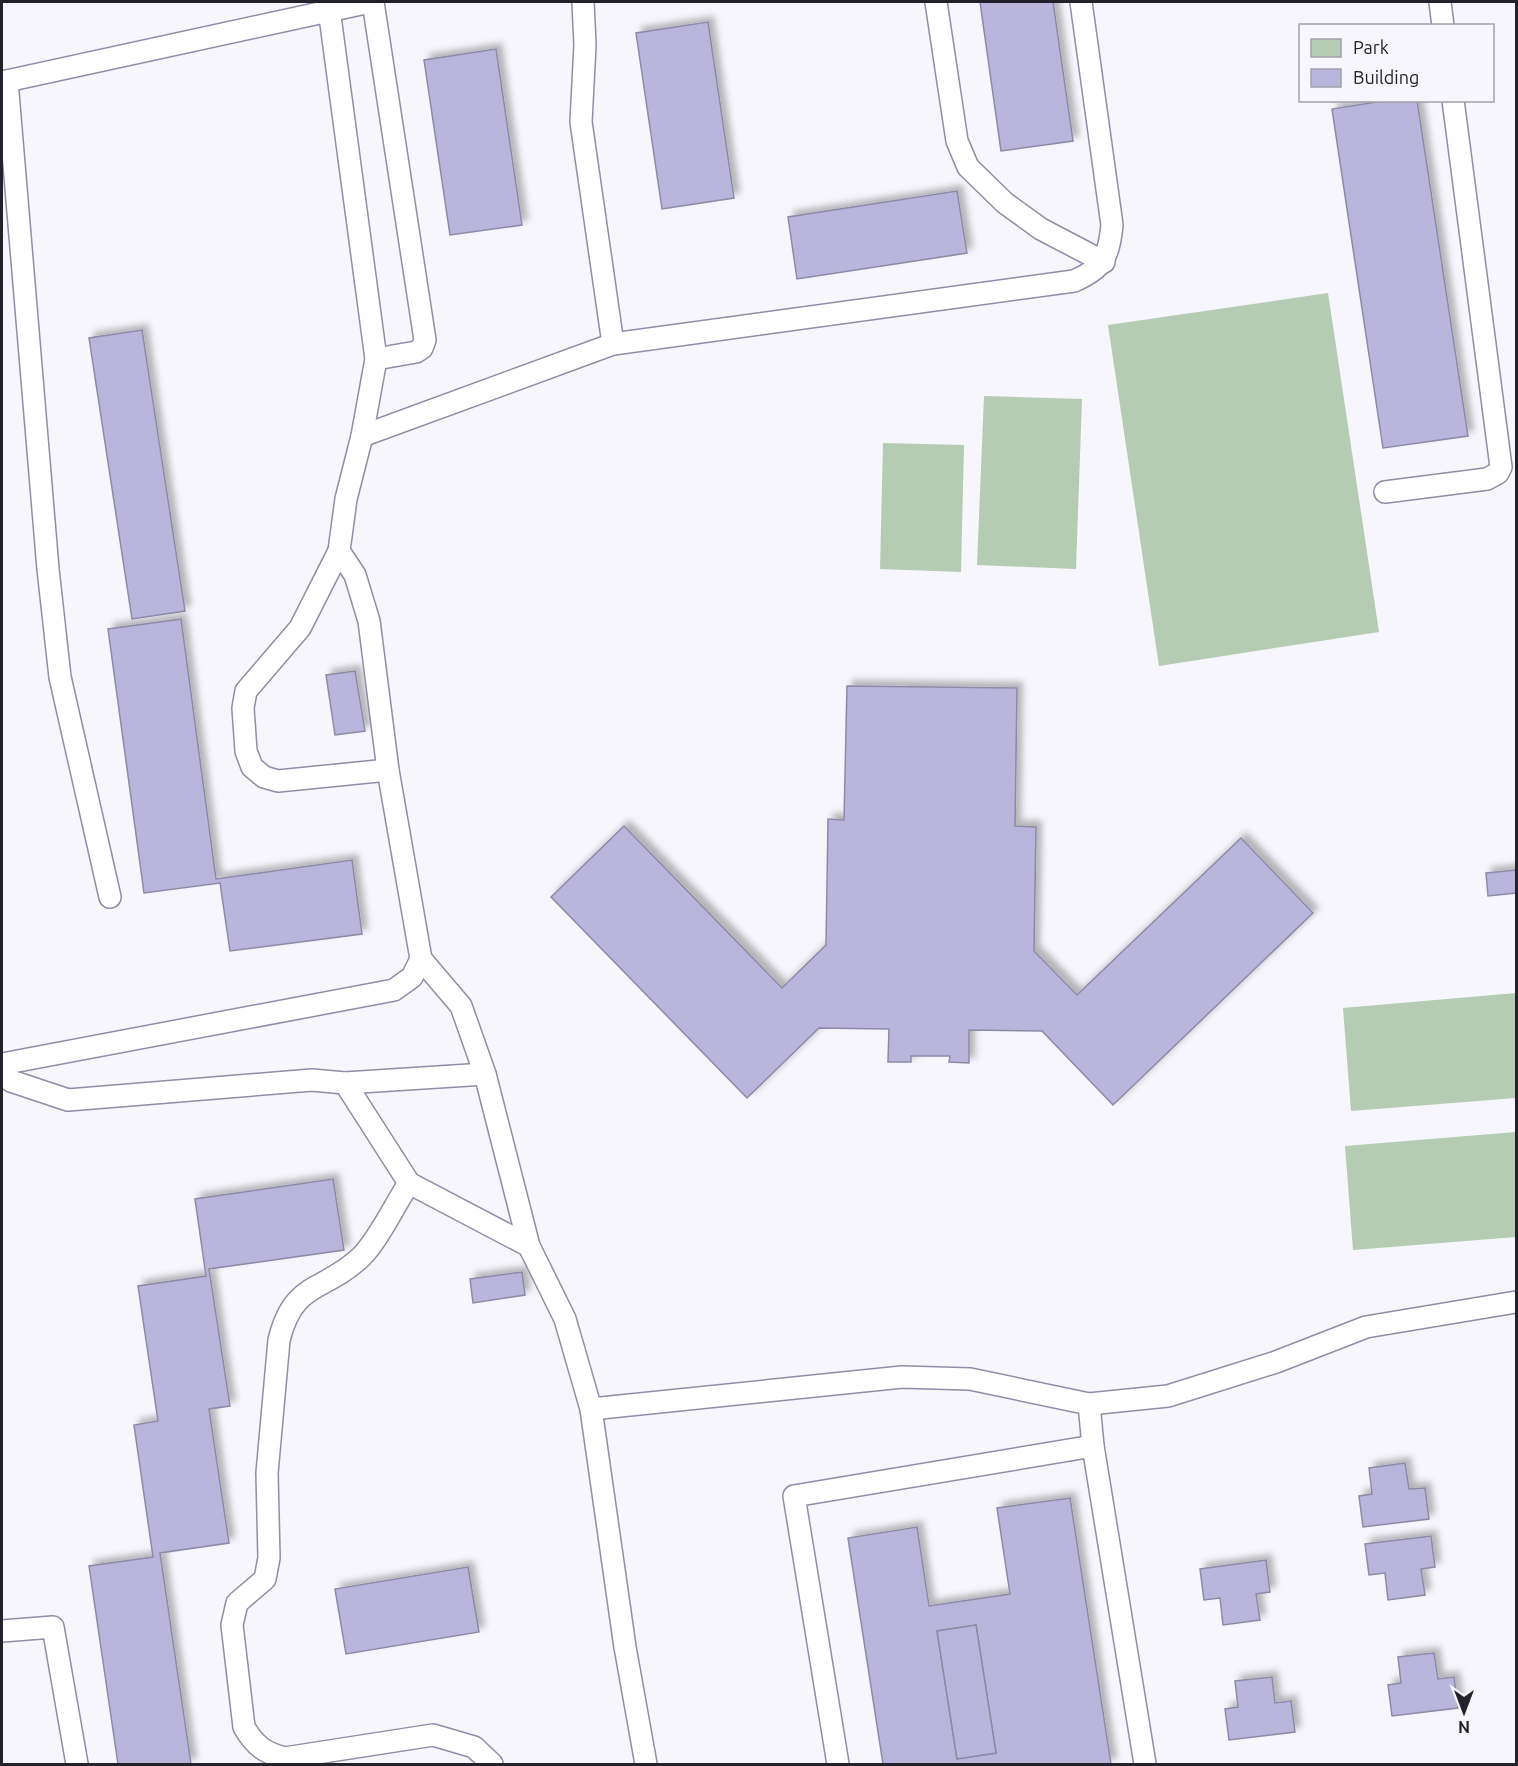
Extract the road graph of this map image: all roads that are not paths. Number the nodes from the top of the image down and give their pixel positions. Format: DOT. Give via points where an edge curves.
graph roads {
  1 [pos="371,2"];
  2 [pos="583,2"];
  3 [pos="936,2"];
  4 [pos="1081,2"];
  5 [pos="1440,2"];
  6 [pos="329,9"];
  7 [pos="1443,24"];
  8 [pos="4,82"];
  9 [pos="1453,102"];
  10 [pos="1104,262"];
  11 [pos="613,344"];
  12 [pos="376,359"];
  13 [pos="362,436"];
  14 [pos="1385,492"];
  15 [pos="339,551"];
  16 [pos="388,770"];
  17 [pos="110,897"];
  18 [pos="421,959"];
  19 [pos="2,1064"];
  20 [pos="2,1072"];
  21 [pos="485,1074"];
  22 [pos="345,1083"];
  23 [pos="409,1183"];
  24 [pos="530,1246"];
  25 [pos="1516,1302"];
  26 [pos="1089,1404"];
  27 [pos="591,1409"];
  28 [pos="1093,1446"];
  29 [pos="2,1632"];
  30 [pos="77,1764"];
  31 [pos="492,1764"];
  32 [pos="646,1764"];
  33 [pos="838,1764"];
  34 [pos="1145,1764"];
  1 -- 6 [label="lane"];
  1 -- 12 [label="lane" via="425,340 416,352"];
  2 -- 11 [label="lane" via="581,122"];
  3 -- 10 [label="lane" via="957,141 968,167 1005,203 1041,229"];
  4 -- 10 [label="lane" via="1112,225"];
  5 -- 7 [label="lane"];
  6 -- 8 [label="lane"];
  6 -- 12 [label="lane"];
  8 -- 17 [label="lane" via="60,677"];
  9 -- 14 [label="lane" via="1501,467 1487,479"];
  10 -- 11 [label="lane" via="1074,281"];
  11 -- 13 [label="lane"];
  12 -- 13 [label="lane"];
  13 -- 15 [label="lane" via="346,500"];
  15 -- 16 [label="lane" via="355,575 369,621"];
  15 -- 16 [label="lane" via="300,628 246,692 246,750 252,767 264,777 278,781"];
  16 -- 18 [label="lane"];
  18 -- 19 [label="lane" via="412,976 394,990"];
  18 -- 21 [label="lane" via="460,1006"];
  20 -- 22 [label="lane" via="11,1081 68,1100 312,1080"];
  21 -- 22 [label="lane"];
  21 -- 24 [label="lane"];
  22 -- 23 [label="lane"];
  23 -- 24 [label="lane"];
  23 -- 31 [label="lane" via="363,1256 343,1273 305,1293 292,1304 284,1321 267,1473 269,1558 265,1579 237,1603 232,1625 244,1727 252,1742 267,1754 285,1758 433,1735 474,1748"];
  24 -- 27 [label="lane" via="565,1319"];
  25 -- 26 [label="lane" via="1366,1326 1276,1362 1168,1396"];
  26 -- 27 [label="lane" via="970,1379 902,1377"];
  26 -- 28 [label="lane"];
  27 -- 32 [label="lane"];
  28 -- 33 [label="lane" via="794,1496"];
  28 -- 34 [label="lane"];
  29 -- 30 [label="lane" via="53,1627"];
}
